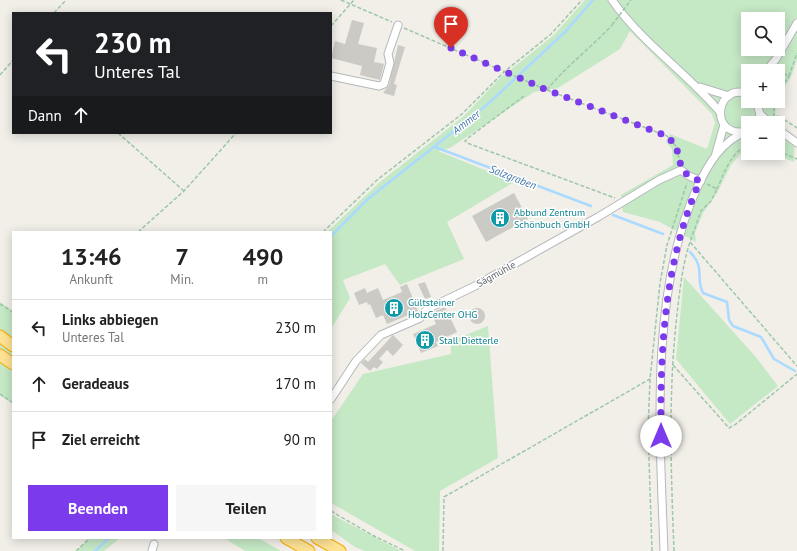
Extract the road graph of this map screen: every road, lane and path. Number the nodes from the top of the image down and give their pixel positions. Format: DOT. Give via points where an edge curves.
graph roads {
  1 [pos="66,0"];
  2 [pos="342,0"];
  3 [pos="354,0"];
  4 [pos="582,0"];
  5 [pos="631,0"];
  6 [pos="613,1"];
  7 [pos="350,4"];
  8 [pos="55,12"];
  9 [pos="797,23"];
  10 [pos="332,25"];
  11 [pos="398,25"];
  12 [pos="797,53"];
  13 [pos="12,61"];
  14 [pos="772,64"];
  15 [pos="504,72"];
  16 [pos="0,75"];
  17 [pos="785,75"];
  18 [pos="332,76"];
  19 [pos="789,76"];
  20 [pos="785,83"];
  21 [pos="698,86"];
  22 [pos="547,90"];
  23 [pos="741,94"];
  24 [pos="524,96"];
  25 [pos="729,96"];
  26 [pos="759,108"];
  27 [pos="720,112"];
  28 [pos="760,114"];
  29 [pos="763,116"];
  30 [pos="785,120"];
  31 [pos="724,124"];
  32 [pos="797,128"];
  33 [pos="741,132"];
  34 [pos="119,134"];
  35 [pos="235,134"];
  36 [pos="741,134"];
  37 [pos="785,135"];
  38 [pos="785,138"];
  39 [pos="790,140"];
  40 [pos="797,143"];
  41 [pos="741,149"];
  42 [pos="785,154"];
  43 [pos="715,155"];
  44 [pos="797,159"];
  45 [pos="682,170"];
  46 [pos="700,181"];
  47 [pos="717,189"];
  48 [pos="184,191"];
  49 [pos="624,202"];
  50 [pos="139,231"];
  51 [pos="324,231"];
  52 [pos="690,242"];
  53 [pos="0,304"];
  54 [pos="12,311"];
  55 [pos="0,336"];
  56 [pos="12,345"];
  57 [pos="0,355"];
  58 [pos="12,363"];
  59 [pos="673,365"];
  60 [pos="797,366"];
  61 [pos="797,374"];
  62 [pos="650,379"];
  63 [pos="0,394"];
  64 [pos="332,397"];
  65 [pos="12,402"];
  66 [pos="332,512"];
  67 [pos="89,539"];
  68 [pos="288,539"];
  69 [pos="319,539"];
  70 [pos="76,551"];
  71 [pos="309,551"];
  72 [pos="340,551"];
  73 [pos="405,551"];
  74 [pos="443,551"];
  75 [pos="664,551"];
  76 [pos="674,551"];
  1 -- 8 [label="path"];
  2 -- 7 [label="path"];
  3 -- 7 [label="path"];
  4 -- 15 [label="path" via="551,34"];
  5 -- 22 [label="path, bridge" via="600,39 566,68"];
  6 -- 21 [label="street" via="652,47"];
  7 -- 10 [label="path"];
  7 -- 11 [label="path"];
  9 -- 14 [label="street"];
  11 -- 15 [label="path"];
  11 -- 18 [label="street" via="388,54 390,63 384,84 379,86"];
  12 -- 19 [label="path"];
  13 -- 16 [label="path"];
  15 -- 22 [label="path"];
  15 -- 51 [label="path" via="462,114 377,180"];
  17 -- 19 [label="path"];
  19 -- 20 [label="path"];
  21 -- 25 [label="street"];
  21 -- 27 [label="street"];
  22 -- 45 [label="path" via="667,136 676,146"];
  23 -- 25 [label="street"];
  24 -- 49 [label="path" via="465,141"];
  25 -- 27 [label="street" via="722,104"];
  26 -- 28 [label="street"];
  27 -- 31 [label="street"];
  28 -- 29 [label="street"];
  30 -- 32 [label="path"];
  31 -- 33 [label="street" via="731,131"];
  31 -- 43 [label="street"];
  34 -- 48 [label="path"];
  35 -- 48 [label="path"];
  36 -- 43 [label="street"];
  37 -- 39 [label="street"];
  38 -- 39 [label="street"];
  39 -- 40 [label="street"];
  41 -- 47 [label="path" via="735,155"];
  42 -- 44 [label="path"];
  43 -- 46 [label="street"];
  45 -- 46 [label="street"];
  45 -- 49 [label="street, Sägmühle" via="659,180"];
  46 -- 47 [label="path"];
  46 -- 75 [label="street" via="682,228 670,277 667,304 661,407"];
  47 -- 52 [label="path" via="711,201 701,211"];
  48 -- 50 [label="path"];
  49 -- 64 [label="street, Sägmühle" via="482,282 427,309 420,318 381,335 356,361"];
  52 -- 59 [label="path" via="681,285"];
  52 -- 60 [label="path"];
  53 -- 54 [label="path"];
  55 -- 56 [label="highway"];
  57 -- 58 [label="highway"];
  59 -- 61 [label="path" via="729,428"];
  59 -- 76 [label="path" via="671,417"];
  62 -- 74 [label="path" via="444,496"];
  63 -- 65 [label="path"];
  66 -- 73 [label="path"];
  67 -- 70 [label="path"];
  68 -- 71 [label="highway"];
  69 -- 72 [label="highway"];
}
